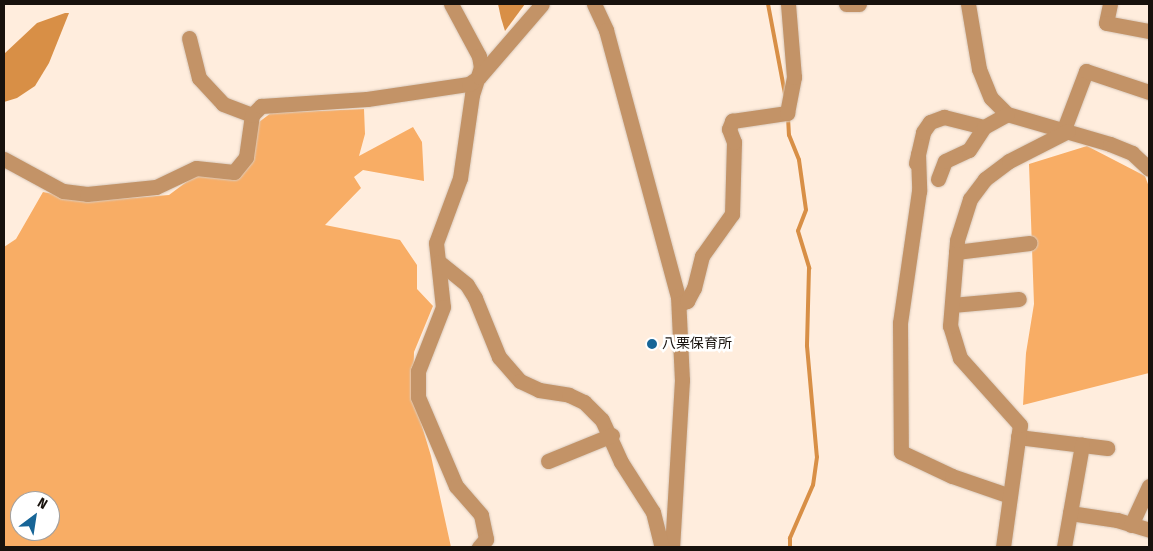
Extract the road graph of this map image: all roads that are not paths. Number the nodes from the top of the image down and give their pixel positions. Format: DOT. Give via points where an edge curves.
graph roads {
  1 [pos="451,4"];
  2 [pos="542,4"];
  3 [pos="594,4"];
  4 [pos="788,4"];
  5 [pos="846,4"];
  6 [pos="859,4"];
  7 [pos="968,4"];
  8 [pos="1110,4"];
  9 [pos="1149,31"];
  10 [pos="189,38"];
  11 [pos="479,77"];
  12 [pos="1149,92"];
  13 [pos="1008,114"];
  14 [pos="252,115"];
  15 [pos="984,127"];
  16 [pos="1066,130"];
  17 [pos="918,154"];
  18 [pos="4,159"];
  19 [pos="1148,166"];
  20 [pos="938,179"];
  21 [pos="906,218"];
  22 [pos="1029,243"];
  23 [pos="956,252"];
  24 [pos="439,262"];
  25 [pos="1019,299"];
  26 [pos="679,304"];
  27 [pos="952,305"];
  28 [pos="612,435"];
  29 [pos="1018,437"];
  30 [pos="1082,445"];
  31 [pos="1107,448"];
  32 [pos="548,461"];
  33 [pos="1149,486"];
  34 [pos="1010,496"];
  35 [pos="1070,513"];
  36 [pos="1131,525"];
  37 [pos="1149,530"];
  38 [pos="479,547"];
  39 [pos="662,547"];
  40 [pos="672,547"];
  41 [pos="1003,547"];
  42 [pos="1064,547"];
  1 -- 11 [label="street" via="479,56"];
  2 -- 11 [label="street"];
  3 -- 26 [label="street" via="606,30 670,258"];
  4 -- 26 [label="street" via="794,77 787,113 732,121 729,129 734,142 732,214 702,256 694,288 687,301"];
  5 -- 6 [label="street"];
  7 -- 13 [label="street" via="979,69 991,98"];
  8 -- 9 [label="street" via="1106,23"];
  10 -- 14 [label="street" via="199,78 223,104"];
  11 -- 14 [label="street" via="469,84 367,99 273,103 261,106"];
  11 -- 24 [label="street" via="472,95 460,178 436,243"];
  12 -- 16 [label="street" via="1086,71"];
  13 -- 15 [label="street"];
  13 -- 16 [label="street"];
  14 -- 18 [label="street" via="246,157 234,172 196,168 156,187 87,194 64,192"];
  15 -- 17 [label="street" via="944,117 930,122 923,132"];
  15 -- 20 [label="street" via="969,150 945,161"];
  16 -- 19 [label="street" via="1132,153"];
  16 -- 23 [label="street" via="1009,160 985,179 970,199"];
  17 -- 21 [label="street"];
  17 -- 34 [label="street" via="919,191 900,323 901,452 952,476"];
  22 -- 23 [label="street"];
  23 -- 27 [label="street"];
  24 -- 28 [label="street" via="467,285 499,357 520,381 539,390 569,395 584,402"];
  24 -- 38 [label="street" via="443,307 418,371 418,397 456,486 480,515 486,538"];
  25 -- 27 [label="street"];
  26 -- 40 [label="street" via="682,380"];
  27 -- 29 [label="street" via="950,326 960,358 1020,424"];
  28 -- 32 [label="street"];
  28 -- 39 [label="street" via="621,462 652,512"];
  29 -- 30 [label="street"];
  29 -- 34 [label="street"];
  30 -- 31 [label="street"];
  30 -- 35 [label="street"];
  33 -- 36 [label="street"];
  34 -- 41 [label="street"];
  35 -- 36 [label="street"];
  35 -- 42 [label="street"];
  36 -- 37 [label="street"];
}
